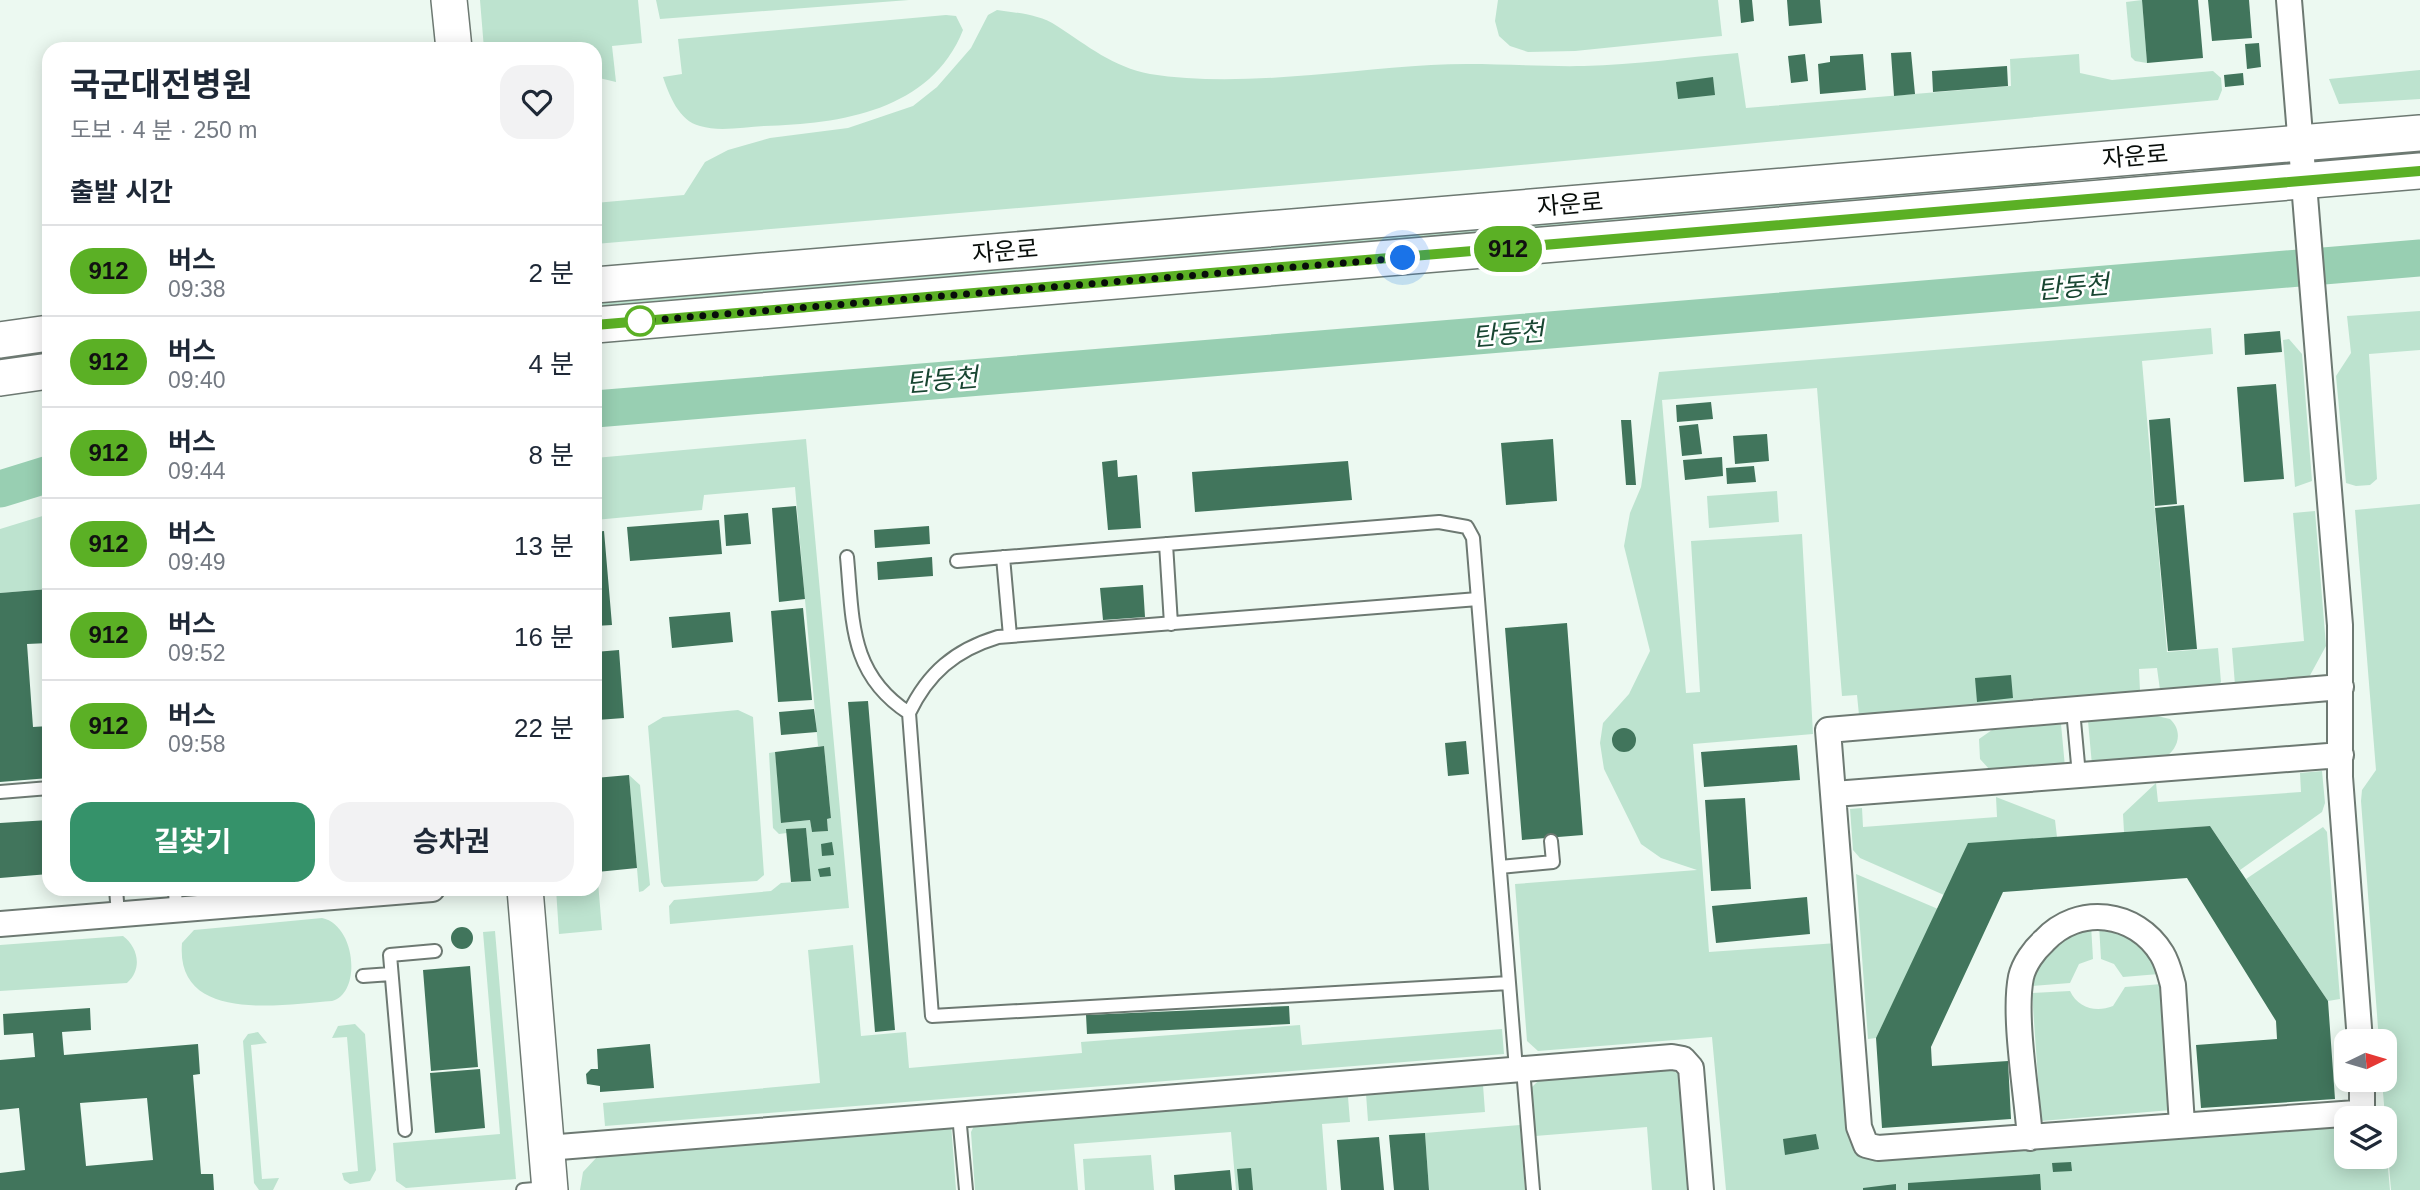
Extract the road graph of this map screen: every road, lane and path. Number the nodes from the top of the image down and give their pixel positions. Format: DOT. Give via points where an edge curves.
graph roads {
  1 [pos="450,0"];
  2 [pos="2289,0"];
  3 [pos="453,42"];
  4 [pos="2420,133"];
  5 [pos="2301,143"];
  6 [pos="2420,171"];
  7 [pos="2305,181"];
  8 [pos="602,284"];
  9 [pos="602,324"];
  10 [pos="42,334"];
  11 [pos="0,340"];
  12 [pos="42,372"];
  13 [pos="0,379"];
  14 [pos="1166,544"];
  15 [pos="847,557"];
  16 [pos="1003,557"];
  17 [pos="957,561"];
  18 [pos="1478,600"];
  19 [pos="1171,624"];
  20 [pos="1010,636"];
  21 [pos="2341,687"];
  22 [pos="2073,710"];
  23 [pos="909,713"];
  24 [pos="2341,755"];
  25 [pos="2078,775"];
  26 [pos="42,789"];
  27 [pos="0,792"];
  28 [pos="1834,794"];
  29 [pos="1551,841"];
  30 [pos="1500,867"];
  31 [pos="117,896"];
  32 [pos="256,896"];
  33 [pos="526,896"];
  34 [pos="176,899"];
  35 [pos="118,914"];
  36 [pos="0,924"];
  37 [pos="435,951"];
  38 [pos="391,974"];
  39 [pos="363,976"];
  40 [pos="1509,983"];
  41 [pos="2359,1029"];
  42 [pos="1519,1069"];
  43 [pos="2362,1092"];
  44 [pos="959,1115"];
  45 [pos="2182,1124"];
  46 [pos="405,1130"];
  47 [pos="2030,1138"];
  48 [pos="547,1148"];
  49 [pos="541,1189"];
  50 [pos="966,1190"];
  51 [pos="1534,1190"];
  52 [pos="1701,1190"];
  1 -- 3 [label="street"];
  2 -- 5 [label="street"];
  4 -- 5 [label="street, 자운로"];
  5 -- 7 [label="street"];
  5 -- 8 [label="street, 자운로"];
  6 -- 7 [label="street, 자운로"];
  7 -- 9 [label="street, 자운로"];
  7 -- 21 [label="street"];
  10 -- 11 [label="street"];
  12 -- 13 [label="street"];
  14 -- 16 [label="lane"];
  14 -- 18 [label="lane" via="1455,523 1467,527 1473,538"];
  14 -- 19 [label="lane"];
  15 -- 23 [label="lane" via="861,660 883,692"];
  16 -- 17 [label="lane"];
  16 -- 20 [label="lane"];
  18 -- 19 [label="lane"];
  18 -- 30 [label="lane"];
  19 -- 20 [label="lane"];
  20 -- 23 [label="lane" via="982,642 949,659 920,690"];
  21 -- 22 [label="street"];
  21 -- 24 [label="street"];
  22 -- 25 [label="lane"];
  22 -- 28 [label="street" via="1828,730"];
  23 -- 40 [label="lane" via="932,1016"];
  24 -- 25 [label="street"];
  24 -- 41 [label="street"];
  25 -- 28 [label="street"];
  26 -- 27 [label="lane"];
  28 -- 47 [label="street" via="1861,1137 1866,1145 1878,1148"];
  29 -- 30 [label="lane" via="1553,862"];
  30 -- 40 [label="lane"];
  31 -- 35 [label="lane"];
  32 -- 34 [label="street"];
  33 -- 48 [label="street"];
  34 -- 35 [label="street"];
  35 -- 36 [label="street"];
  37 -- 38 [label="lane" via="390,955"];
  38 -- 39 [label="lane"];
  38 -- 46 [label="lane"];
  40 -- 42 [label="lane"];
  42 -- 44 [label="street"];
  42 -- 51 [label="lane"];
  42 -- 52 [label="street" via="1672,1056 1683,1059 1691,1068"];
  43 -- 45 [label="street" via="2362,1106 2356,1113"];
  44 -- 48 [label="street"];
  44 -- 50 [label="lane"];
  45 -- 47 [label="street"];
  45 -- 47 [label="street" via="2173,985 2163,954 2124,921 2095,916 2078,918 2051,933 2022,975 2019,1009"];
  48 -- 49 [label="street"];
}
